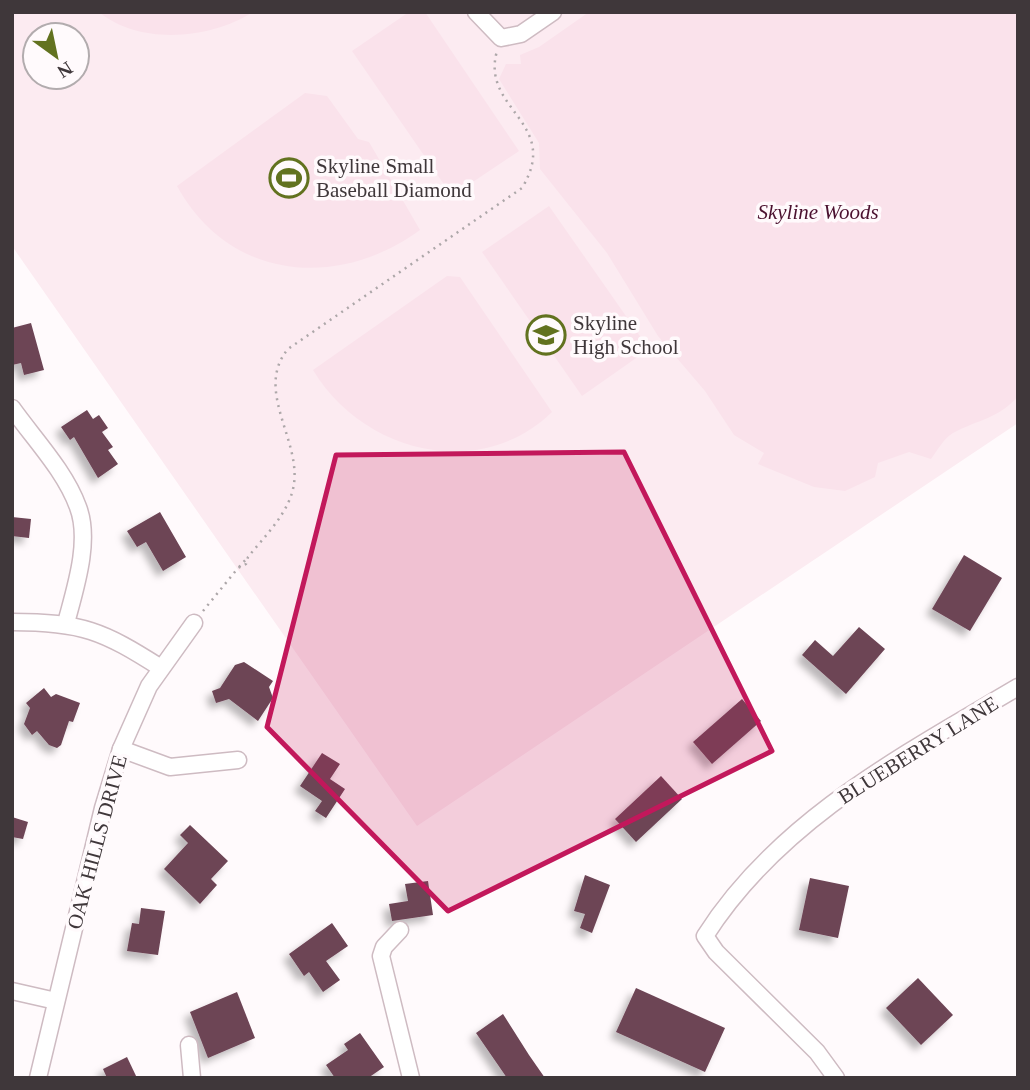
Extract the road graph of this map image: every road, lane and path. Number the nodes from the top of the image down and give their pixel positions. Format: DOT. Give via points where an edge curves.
graph roads {
  1 [pos="476,12"];
  2 [pos="553,12"];
  3 [pos="501,38"];
  4 [pos="12,408"];
  5 [pos="211,601"];
  6 [pos="12,622"];
  7 [pos="66,623"];
  8 [pos="194,623"];
  9 [pos="161,668"];
  10 [pos="1018,687"];
  11 [pos="121,749"];
  12 [pos="238,760"];
  13 [pos="400,930"];
  14 [pos="12,991"];
  15 [pos="56,1001"];
  16 [pos="189,1045"];
  17 [pos="38,1078"];
  18 [pos="192,1078"];
  19 [pos="411,1078"];
  20 [pos="836,1078"];
  1 -- 3 [label="street"];
  2 -- 3 [label="street" via="522,34"];
  3 -- 5 [label="path" via="494,62 495,82 533,144 533,170 522,188 281,357 274,388 295,475 292,491 246,564"];
  4 -- 7 [label="street" via="79,507 83,536"];
  6 -- 7 [label="street"];
  7 -- 9 [label="street" via="116,639"];
  8 -- 9 [label="street, OAK HILLS DRIVE"];
  9 -- 11 [label="street, OAK HILLS DRIVE"];
  10 -- 20 [label="street, BLUEBERRY LANE" via="892,761 842,797 783,844 727,901 705,936 817,1052"];
  11 -- 12 [label="street" via="170,767"];
  11 -- 15 [label="street, OAK HILLS DRIVE"];
  13 -- 19 [label="street" via="381,956"];
  14 -- 15 [label="street"];
  15 -- 17 [label="street, OAK HILLS DRIVE"];
  16 -- 18 [label="street"];
}
